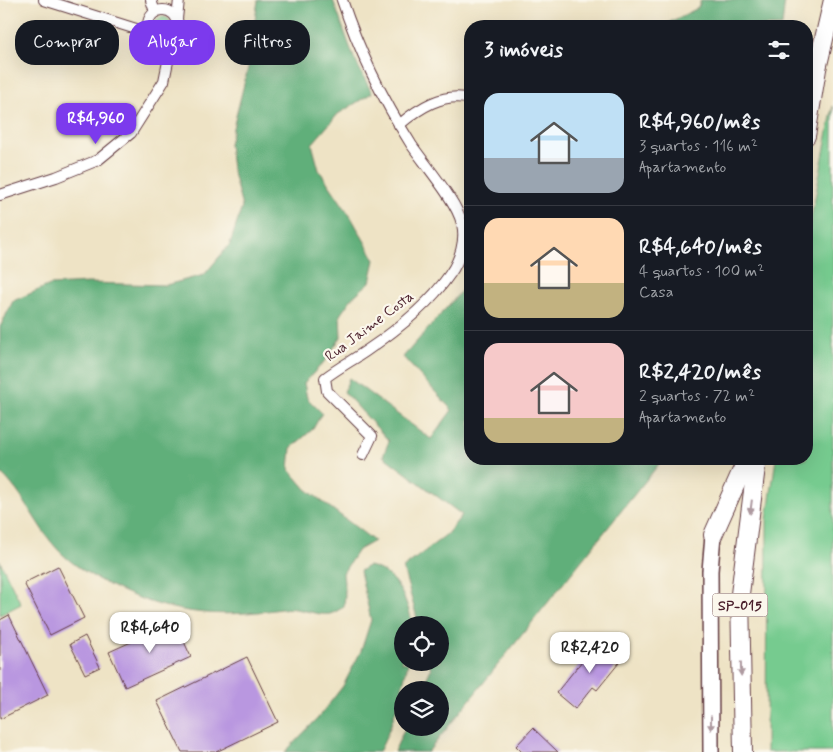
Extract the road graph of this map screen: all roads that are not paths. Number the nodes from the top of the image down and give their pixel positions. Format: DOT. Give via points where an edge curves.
graph roads {
  1 [pos="44,0"];
  2 [pos="151,0"];
  3 [pos="155,0"];
  4 [pos="342,0"];
  5 [pos="833,0"];
  6 [pos="179,1"];
  7 [pos="166,13"];
  8 [pos="158,20"];
  9 [pos="172,20"];
  10 [pos="129,26"];
  11 [pos="167,65"];
  12 [pos="813,93"];
  13 [pos="464,98"];
  14 [pos="399,125"];
  15 [pos="0,196"];
  16 [pos="364,455"];
  17 [pos="744,465"];
  18 [pos="756,465"];
  19 [pos="713,535"];
  20 [pos="711,752"];
  21 [pos="743,752"];
  1 -- 10 [label="street"];
  2 -- 7 [label="street"];
  3 -- 7 [label="street"];
  4 -- 14 [label="street, Rua Jaime Costa" via="362,53"];
  5 -- 12 [label="highway"];
  6 -- 7 [label="street"];
  7 -- 8 [label="street"];
  7 -- 9 [label="street"];
  11 -- 15 [label="street" via="164,81 131,133 98,160"];
  13 -- 14 [label="street" via="438,100 414,112"];
  14 -- 16 [label="street, Rua Jaime Costa" via="455,208 463,231 461,251 455,266 424,304 367,350 325,378 327,390 372,436"];
  17 -- 19 [label="highway"];
  18 -- 21 [label="highway, SP-015, one-way" via="740,594"];
  19 -- 20 [label="main road, one-way" via="710,571"];
}
